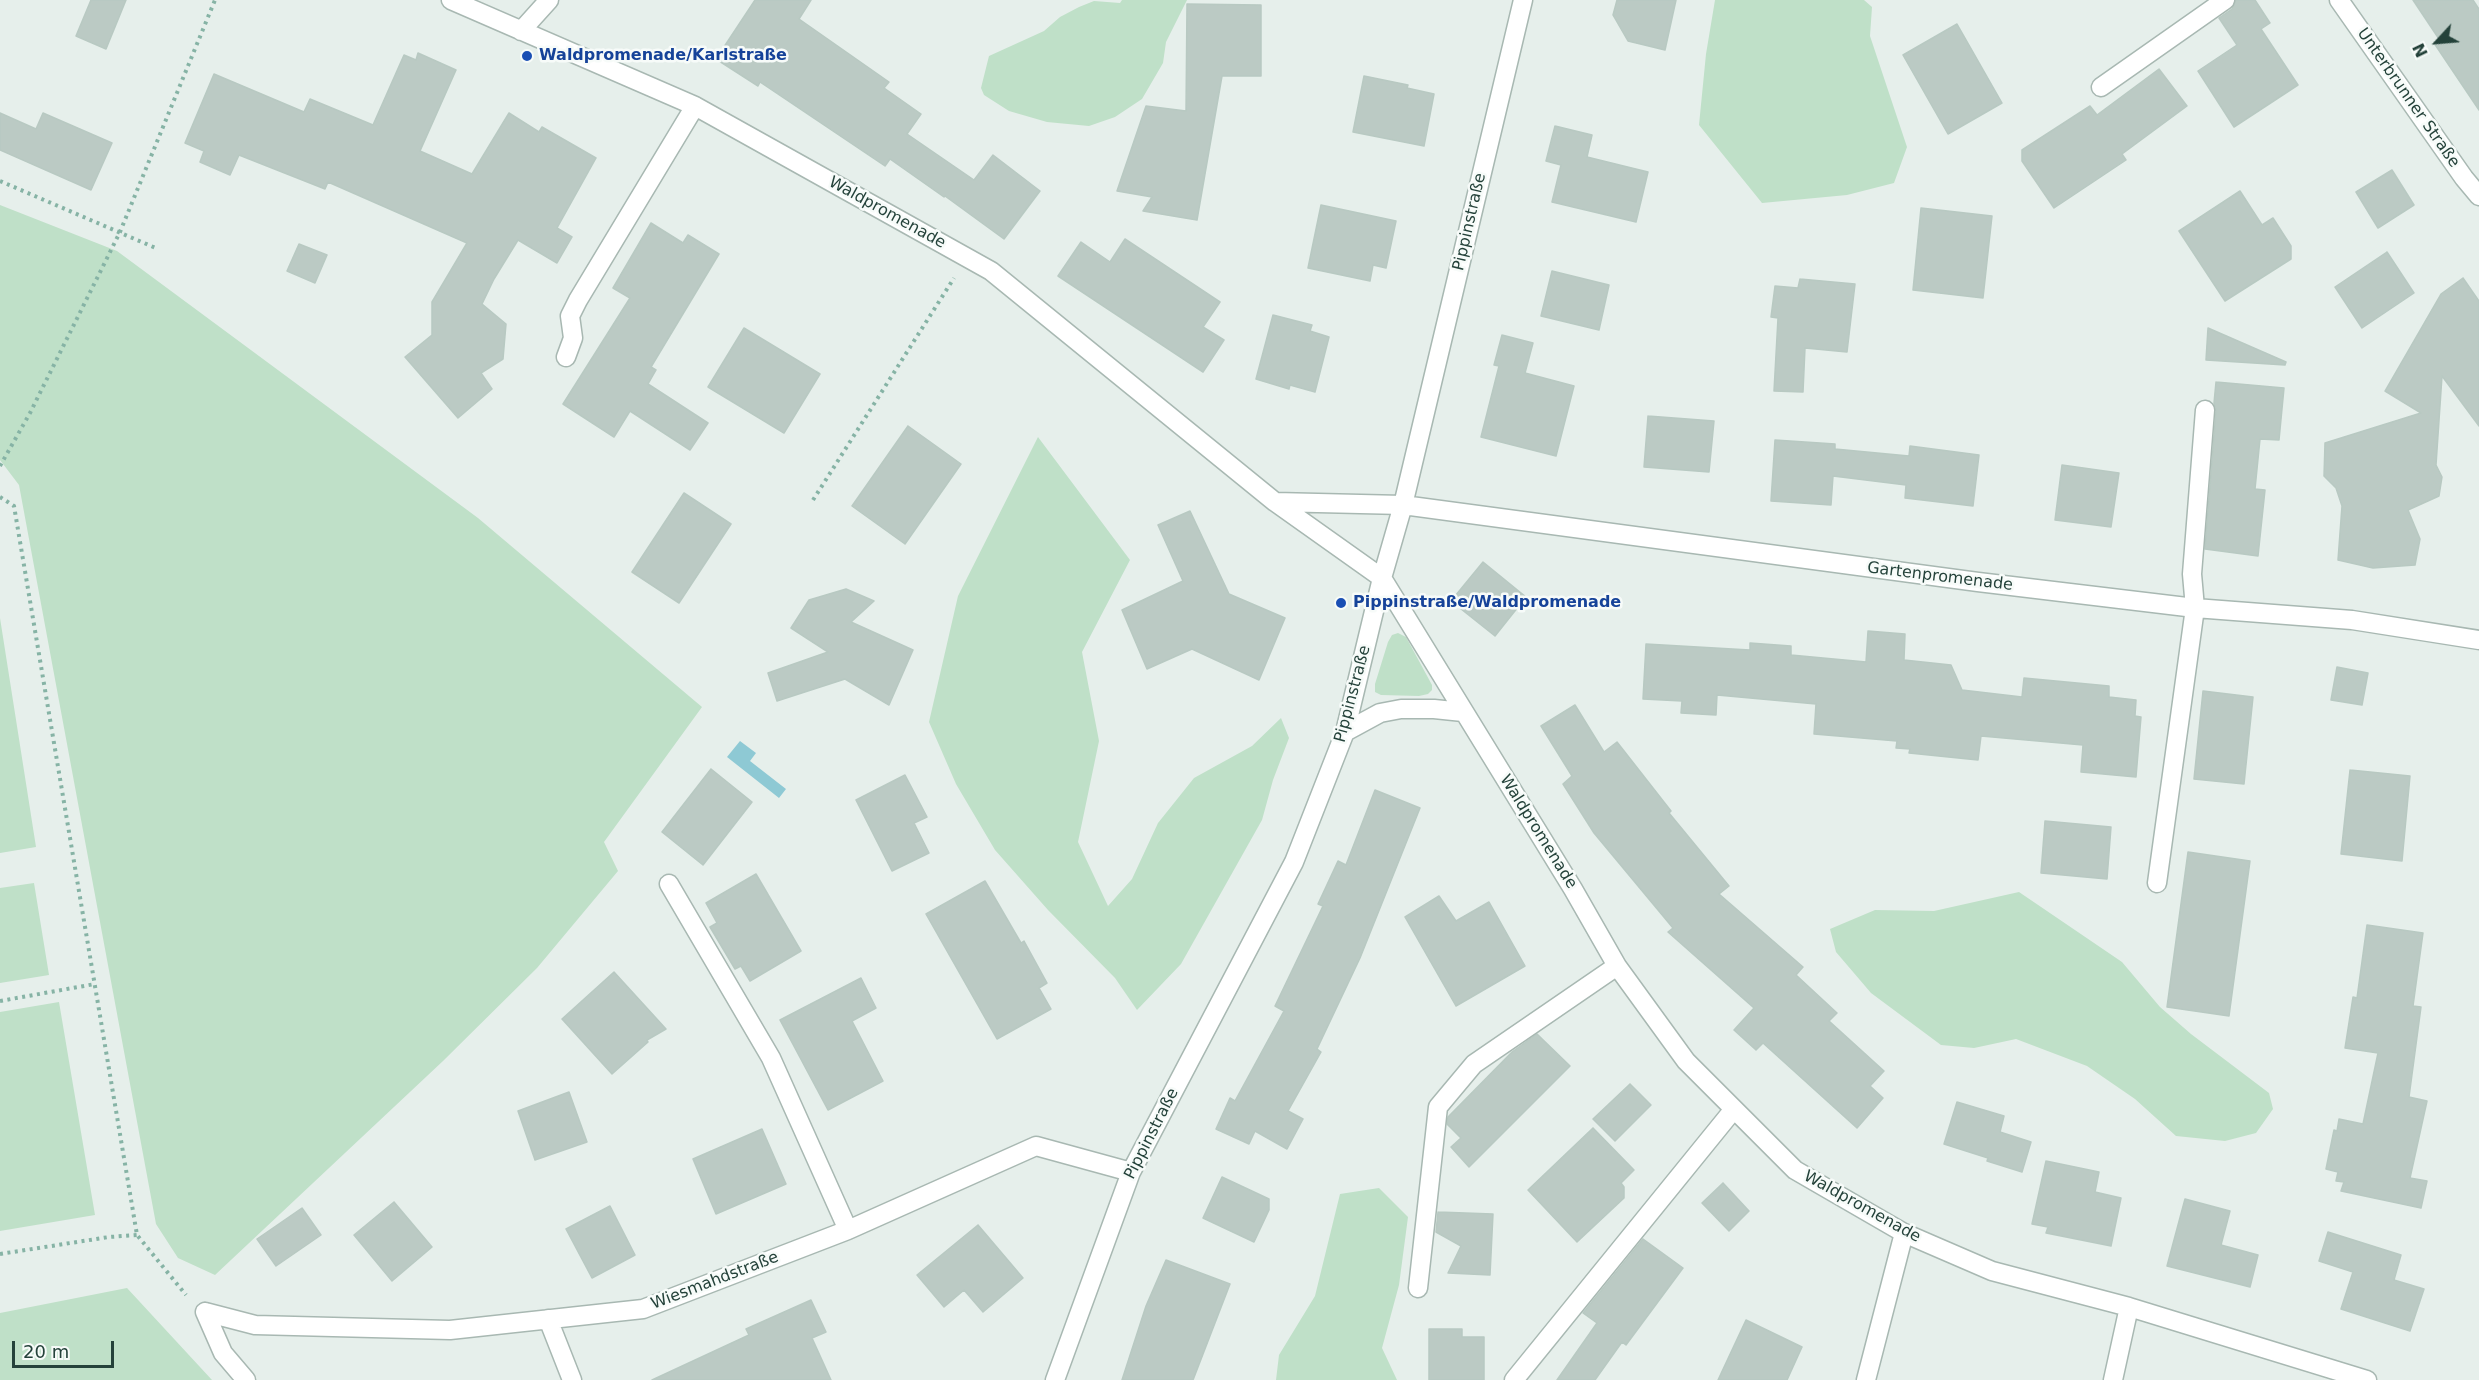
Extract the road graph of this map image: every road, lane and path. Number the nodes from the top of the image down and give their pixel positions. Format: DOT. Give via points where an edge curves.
graph roads {
  1 [pos="215,0"];
  2 [pos="451,0"];
  3 [pos="549,0"];
  4 [pos="1523,0"];
  5 [pos="2225,0"];
  6 [pos="2339,0"];
  7 [pos="521,31"];
  8 [pos="2101,87"];
  9 [pos="695,106"];
  10 [pos="0,181"];
  11 [pos="2479,196"];
  12 [pos="120,232"];
  13 [pos="158,249"];
  14 [pos="968,258"];
  15 [pos="566,357"];
  16 [pos="2205,410"];
  17 [pos="0,466"];
  18 [pos="0,497"];
  19 [pos="813,500"];
  20 [pos="1275,502"];
  21 [pos="1403,505"];
  22 [pos="1382,578"];
  23 [pos="2195,608"];
  24 [pos="2479,640"];
  25 [pos="1463,712"];
  26 [pos="1345,732"];
  27 [pos="2157,883"];
  28 [pos="669,884"];
  29 [pos="1617,966"];
  30 [pos="95,984"];
  31 [pos="0,1001"];
  32 [pos="1734,1109"];
  33 [pos="1131,1172"];
  34 [pos="848,1230"];
  35 [pos="1904,1233"];
  36 [pos="137,1235"];
  37 [pos="0,1254"];
  38 [pos="1418,1288"];
  39 [pos="2129,1307"];
  40 [pos="205,1312"];
  41 [pos="548,1319"];
  42 [pos="2343,1376"];
  43 [pos="246,1380"];
  44 [pos="573,1380"];
  45 [pos="1055,1380"];
  46 [pos="1514,1380"];
  47 [pos="1866,1380"];
  48 [pos="2113,1380"];
  49 [pos="2367,1380"];
  1 -- 12 [label="path"];
  2 -- 7 [label="street, Waldpromenade"];
  3 -- 7 [label="street"];
  4 -- 21 [label="street, Pippinstraße"];
  5 -- 8 [label="street"];
  6 -- 11 [label="street, Unterbrunner Straße"];
  7 -- 9 [label="street, Waldpromenade"];
  9 -- 14 [label="street, Waldpromenade"];
  9 -- 15 [label="street" via="578,300 570,316 573,338"];
  10 -- 12 [label="path"];
  12 -- 13 [label="path"];
  12 -- 17 [label="path"];
  14 -- 19 [label="path"];
  14 -- 20 [label="street, Waldpromenade" via="991,271"];
  16 -- 23 [label="street" via="2192,574"];
  18 -- 30 [label="path" via="14,506"];
  20 -- 21 [label="street"];
  20 -- 22 [label="street, Waldpromenade"];
  21 -- 22 [label="street, Pippinstraße"];
  21 -- 23 [label="street, Gartenpromenade"];
  22 -- 25 [label="street, Waldpromenade"];
  22 -- 26 [label="street, Pippinstraße"];
  23 -- 24 [label="street, Gartenpromenade" via="2352,620"];
  23 -- 27 [label="street"];
  25 -- 26 [label="street" via="1401,709 1380,713"];
  25 -- 29 [label="street, Waldpromenade"];
  26 -- 33 [label="street, Pippinstraße" via="1294,862"];
  28 -- 34 [label="street" via="771,1058"];
  29 -- 32 [label="street, Waldpromenade" via="1686,1061"];
  29 -- 38 [label="street" via="1474,1064 1438,1107"];
  30 -- 31 [label="path"];
  30 -- 36 [label="path"];
  32 -- 35 [label="street, Waldpromenade" via="1796,1170"];
  32 -- 46 [label="street"];
  33 -- 34 [label="street, Wiesmahdstraße" via="1036,1146"];
  33 -- 45 [label="street, Pippinstraße"];
  34 -- 41 [label="street, Wiesmahdstraße" via="643,1309"];
  35 -- 39 [label="street, Waldpromenade" via="1992,1272"];
  35 -- 47 [label="street"];
  36 -- 37 [label="path"];
  36 -- 40 [label="path"];
  39 -- 42 [label="street, Waldpromenade"];
  39 -- 48 [label="street"];
  40 -- 41 [label="street, Wiesmahdstraße" via="255,1325 450,1330"];
  40 -- 43 [label="street" via="223,1353"];
  41 -- 44 [label="street"];
  42 -- 49 [label="street, Waldpromenade"];
}
